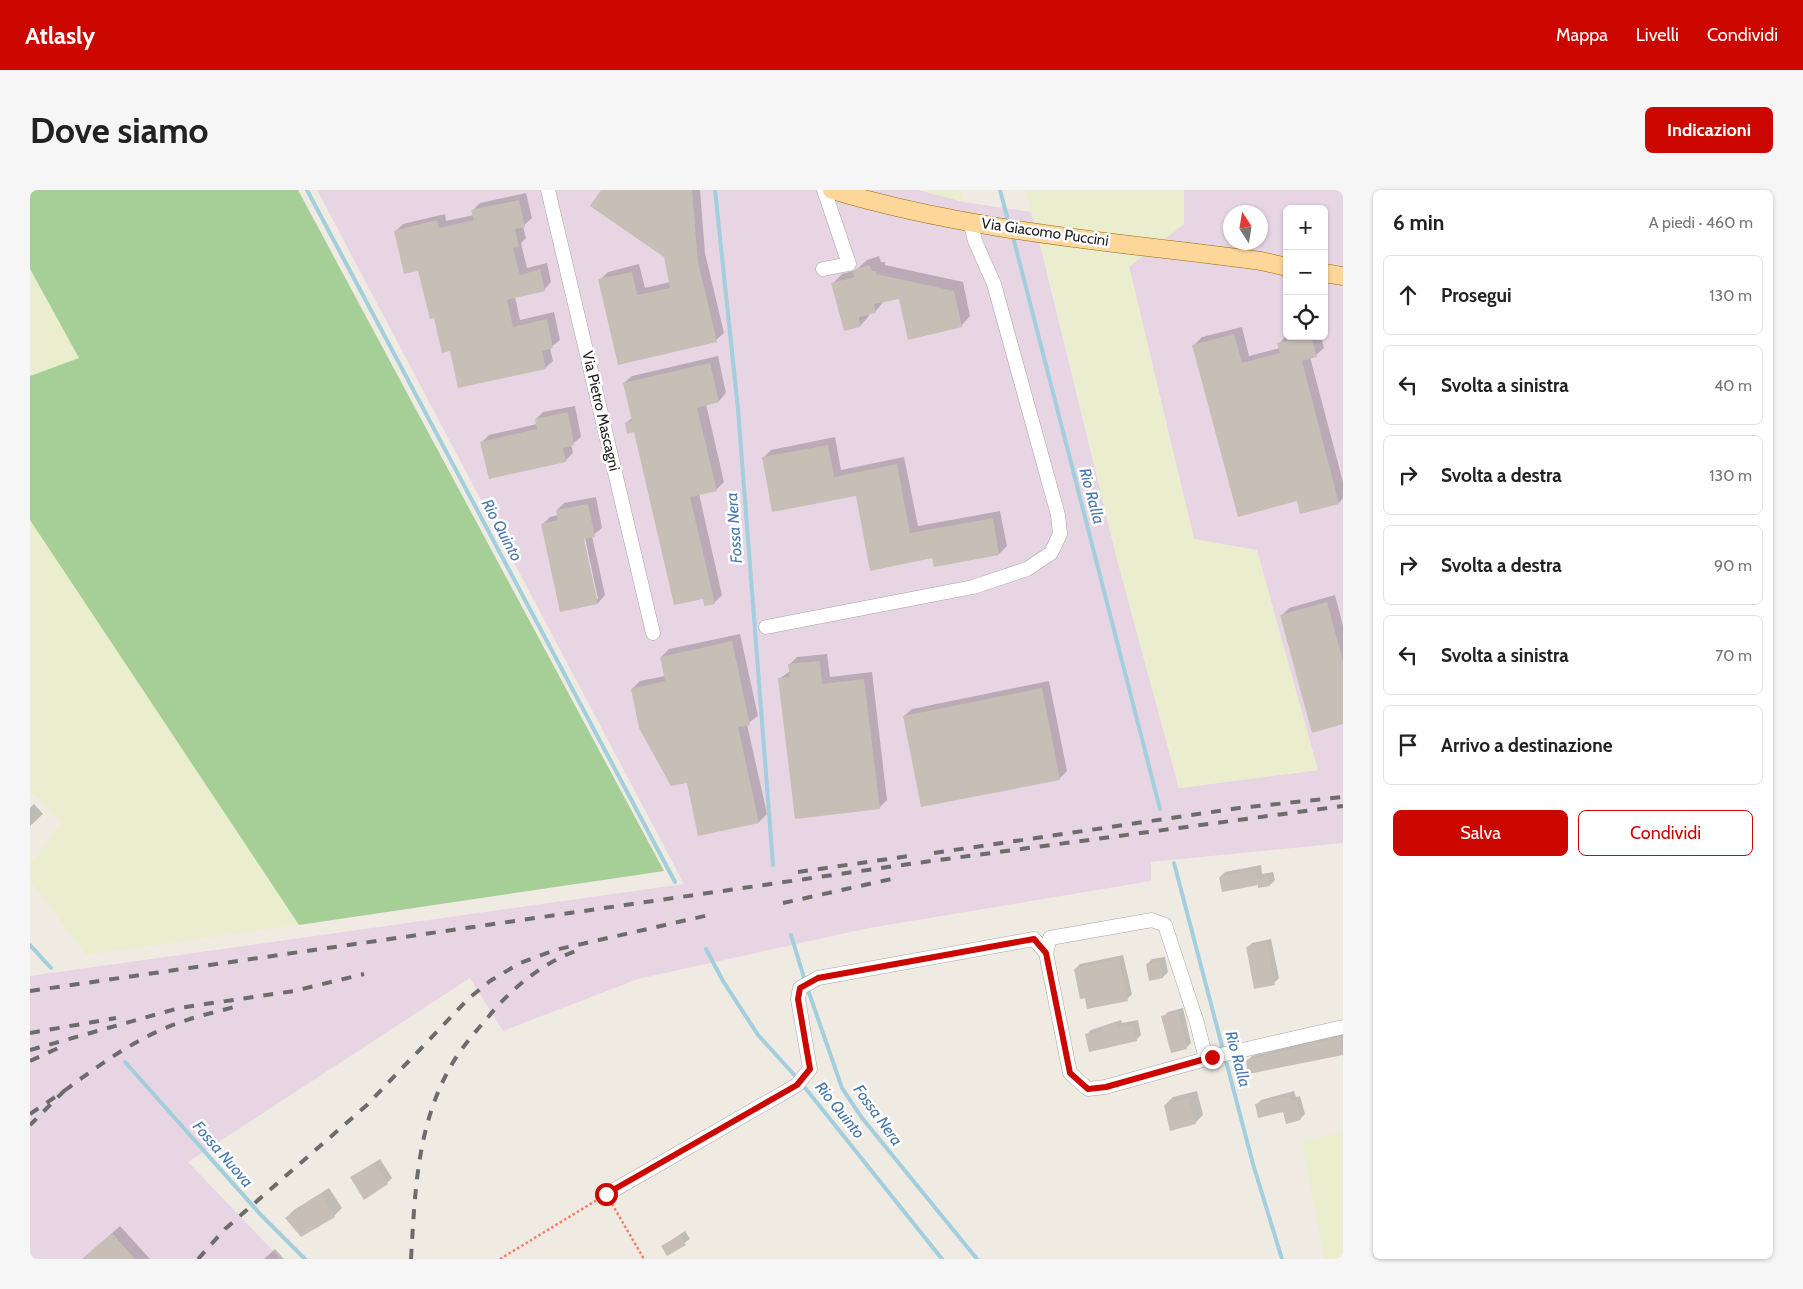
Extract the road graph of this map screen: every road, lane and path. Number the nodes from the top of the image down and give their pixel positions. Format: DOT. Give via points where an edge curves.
graph roads {
  1 [pos="548,190"];
  2 [pos="824,190"];
  3 [pos="832,190"];
  4 [pos="970,221"];
  5 [pos="1261,261"];
  6 [pos="1283,261"];
  7 [pos="1328,265"];
  8 [pos="1283,266"];
  9 [pos="1343,266"];
  10 [pos="823,269"];
  11 [pos="1328,274"];
  12 [pos="1343,276"];
  13 [pos="766,627"];
  14 [pos="653,633"];
  15 [pos="1046,953"];
  16 [pos="1343,1027"];
  17 [pos="1209,1058"];
  18 [pos="606,1194"];
  19 [pos="500,1259"];
  20 [pos="644,1259"];
  1 -- 14 [label="street, Via Pietro Mascagni"];
  2 -- 10 [label="street" via="849,264"];
  3 -- 4 [label="main road, Via Giacomo Puccini" via="888,207"];
  4 -- 5 [label="main road, Via Giacomo Puccini"];
  4 -- 13 [label="street" via="994,284 1058,515 1060,534 1051,553 1027,569 973,587"];
  5 -- 6 [label="main road, Via Giacomo Puccini"];
  5 -- 8 [label="main road, Via Giacomo Puccini"];
  7 -- 9 [label="main road"];
  11 -- 12 [label="main road"];
  15 -- 17 [label="street" via="1070,1073 1088,1089 1106,1087"];
  15 -- 17 [label="street" via="1050,938 1152,920 1165,925"];
  15 -- 18 [label="street" via="1034,939 818,978 806,985 798,999 810,1069 801,1081"];
  16 -- 17 [label="street"];
  18 -- 19 [label="path"];
  18 -- 20 [label="path"];
}
